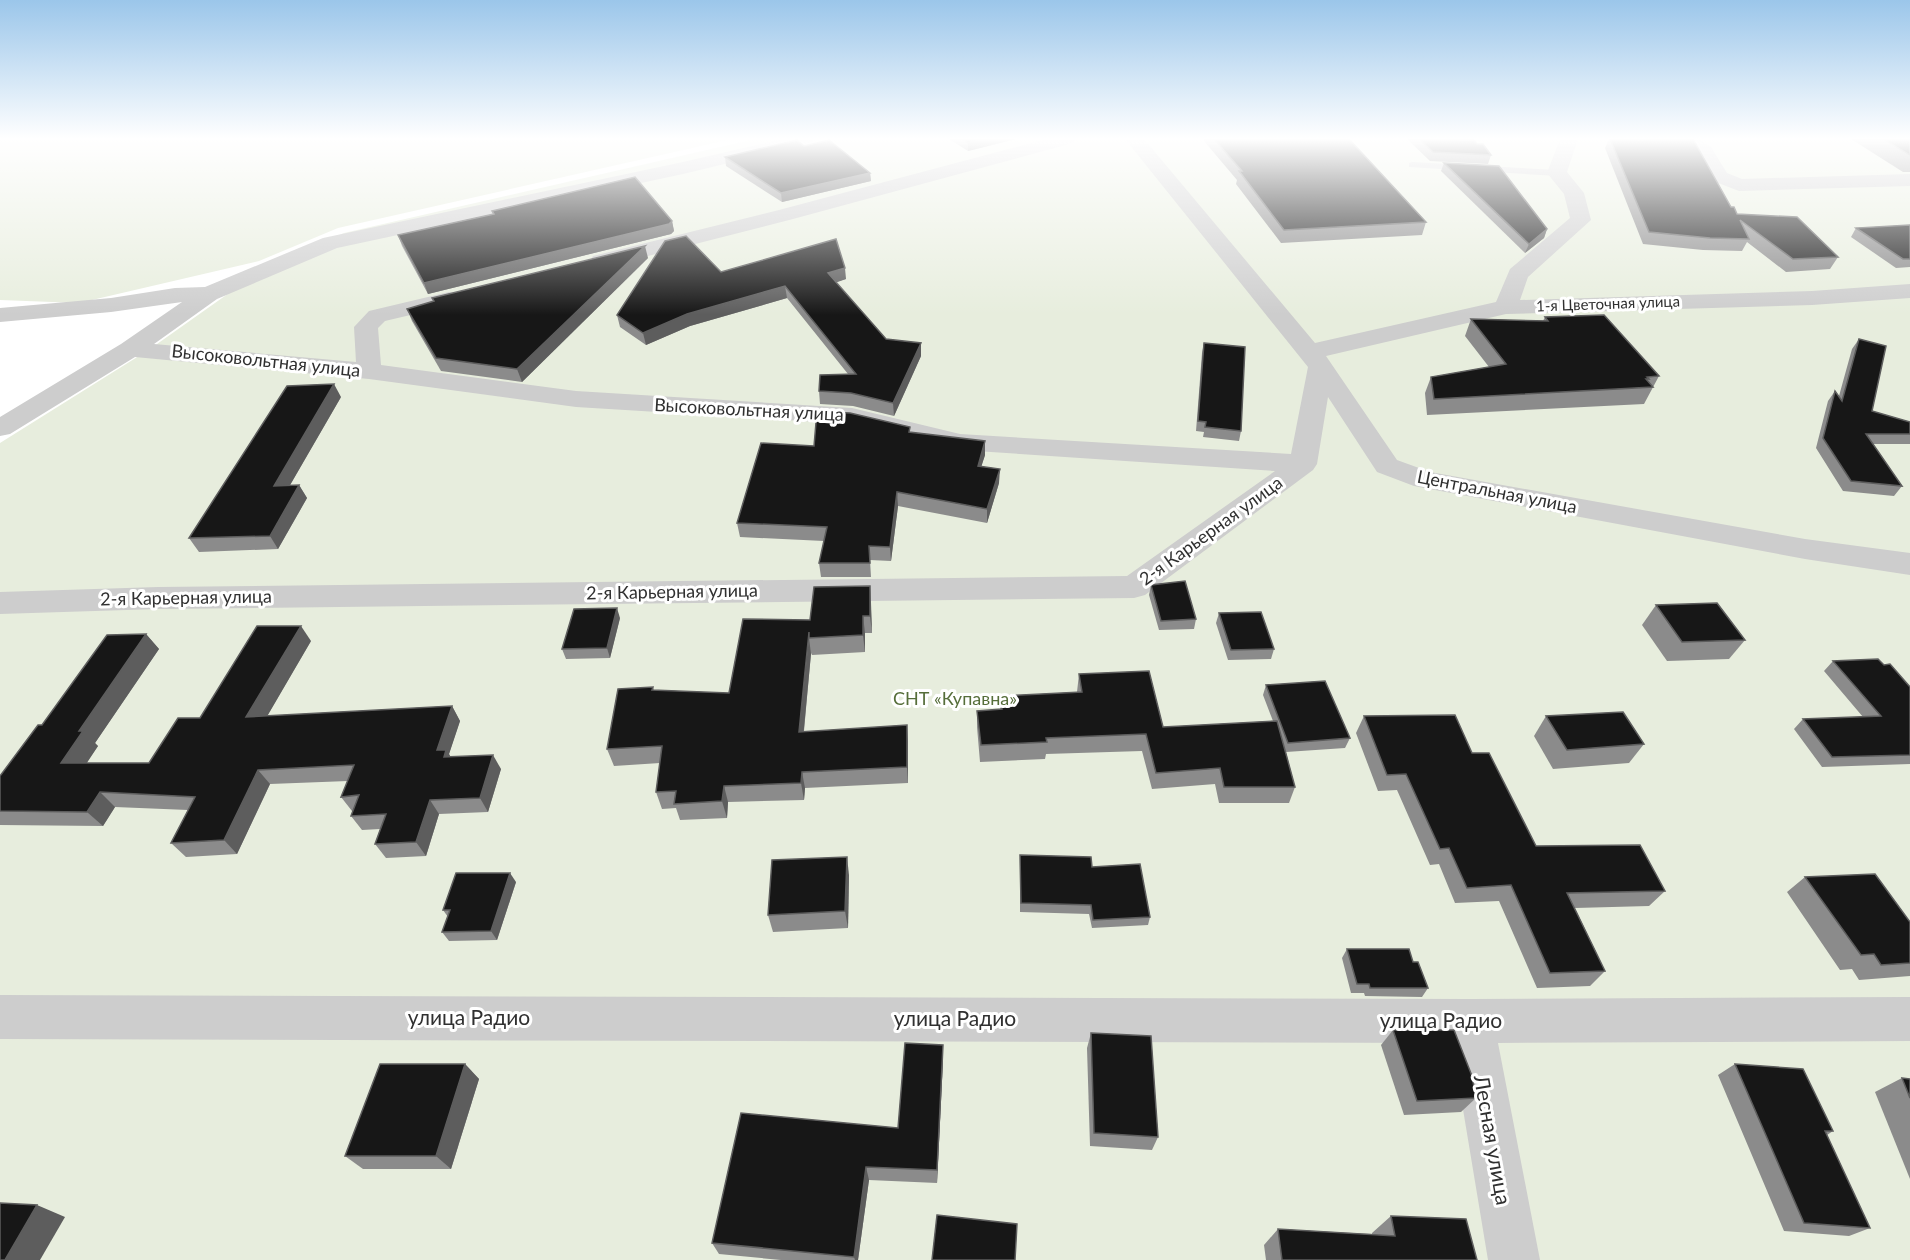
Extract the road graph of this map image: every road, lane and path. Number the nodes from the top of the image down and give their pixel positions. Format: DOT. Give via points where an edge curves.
graph roads {
  1 [pos="543,198"];
  2 [pos="849,198"];
  3 [pos="1183,198"];
  4 [pos="1575,198"];
  5 [pos="577,267"];
  6 [pos="1910,291"];
  7 [pos="209,294"];
  8 [pos="466,295"];
  9 [pos="1506,307"];
  10 [pos="0,315"];
  11 [pos="130,349"];
  12 [pos="1316,359"];
  13 [pos="369,371"];
  14 [pos="0,428"];
  15 [pos="1303,464"];
  16 [pos="1910,564"];
  17 [pos="0,603"];
  18 [pos="0,1017"];
  19 [pos="1910,1019"];
  20 [pos="1471,1021"];
  21 [pos="1514,1260"];
  1 -- 7 [label="street" via="331,243"];
  2 -- 5 [label="street"];
  3 -- 12 [label="street, Центральная улица"];
  4 -- 9 [label="street" via="1581,220 1518,274"];
  6 -- 9 [label="street, 1-я Цветочная улица" via="1812,298"];
  7 -- 10 [label="street"];
  7 -- 11 [label="street"];
  8 -- 13 [label="street" via="377,316 366,327"];
  9 -- 12 [label="street, 1-я Цветочная улица"];
  11 -- 13 [label="street, Высоковольтная улица"];
  11 -- 14 [label="street"];
  12 -- 15 [label="street"];
  12 -- 16 [label="street, Центральная улица" via="1387,466 1424,480 1805,549"];
  13 -- 15 [label="street, Высоковольтная улица" via="576,399 852,416 960,442"];
  15 -- 17 [label="street, 2-я Карьерная улица" via="1134,587"];
  18 -- 20 [label="street, улица Радио"];
  19 -- 20 [label="street, улица Радио"];
  20 -- 21 [label="street, Лесная улица"];
}
